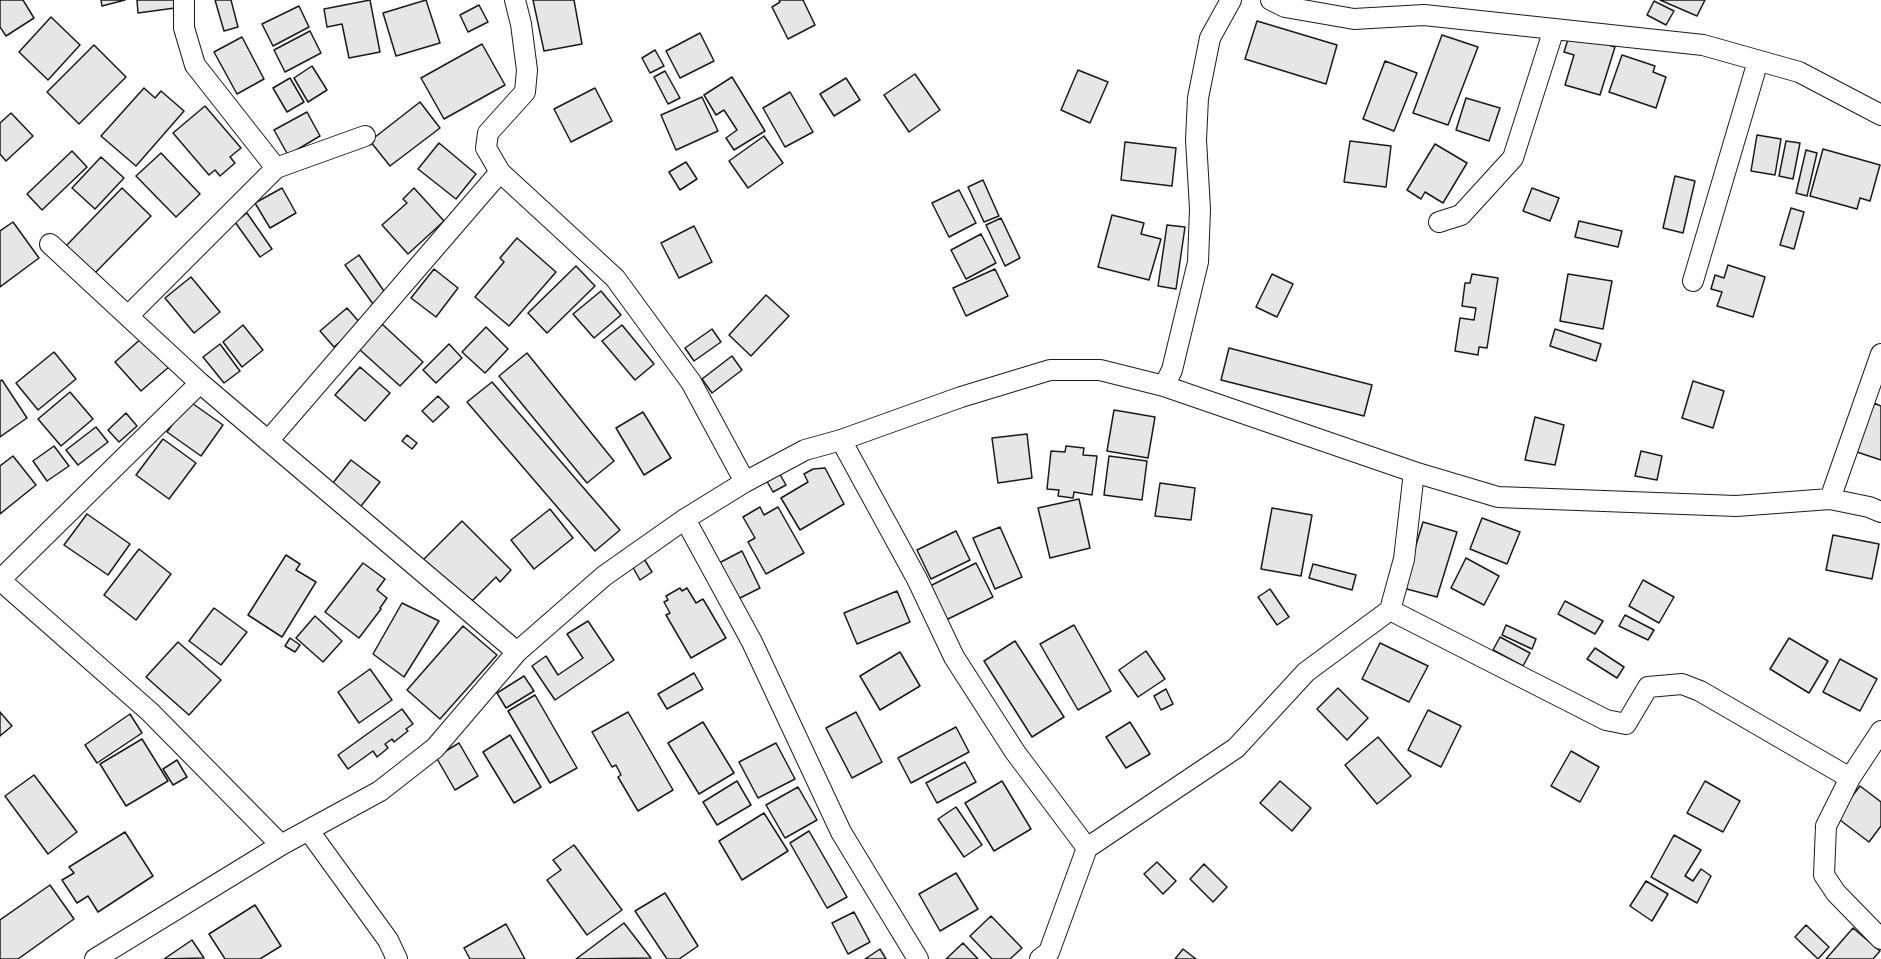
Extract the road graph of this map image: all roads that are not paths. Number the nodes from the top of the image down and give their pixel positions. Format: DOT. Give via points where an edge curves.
graph roads {
  1 [pos="184,0"];
  2 [pos="515,0"];
  3 [pos="1231,0"];
  4 [pos="1271,0"];
  5 [pos="1554,29"];
  6 [pos="1758,61"];
  7 [pos="1881,115"];
  8 [pos="365,136"];
  9 [pos="276,168"];
  10 [pos="500,172"];
  11 [pos="1439,222"];
  12 [pos="50,244"];
  13 [pos="1694,281"];
  14 [pos="128,316"];
  15 [pos="1881,354"];
  16 [pos="200,383"];
  17 [pos="1164,386"];
  18 [pos="841,440"];
  19 [pos="268,441"];
  20 [pos="1414,472"];
  21 [pos="745,482"];
  22 [pos="1830,499"];
  23 [pos="1881,512"];
  24 [pos="685,519"];
  25 [pos="0,580"];
  26 [pos="1390,610"];
  27 [pos="517,652"];
  28 [pos="1881,731"];
  29 [pos="1850,778"];
  30 [pos="309,831"];
  31 [pos="281,845"];
  32 [pos="1087,848"];
  33 [pos="1881,939"];
  34 [pos="122,952"];
  35 [pos="1049,956"];
  36 [pos="95,959"];
  37 [pos="397,959"];
  38 [pos="918,959"];
  1 -- 9 [label="street" via="184,28 195,65"];
  2 -- 10 [label="street" via="527,70 525,92 488,133 486,148"];
  3 -- 17 [label="street" via="1210,38 1198,98 1198,262 1172,370"];
  4 -- 5 [label="street" via="1285,7 1354,19 1424,15"];
  5 -- 6 [label="street" via="1703,45"];
  5 -- 11 [label="street" via="1513,158 1461,215"];
  6 -- 7 [label="street" via="1799,72"];
  6 -- 13 [label="street"];
  8 -- 9 [label="street"];
  9 -- 14 [label="street"];
  10 -- 19 [label="street"];
  10 -- 21 [label="street" via="615,278 691,382"];
  12 -- 14 [label="street"];
  14 -- 16 [label="street"];
  15 -- 22 [label="street"];
  16 -- 19 [label="street"];
  16 -- 25 [label="street"];
  17 -- 18 [label="street" via="1100,370 1050,370"];
  17 -- 20 [label="street"];
  18 -- 21 [label="street" via="806,450"];
  18 -- 32 [label="street" via="917,579 954,657 1015,752"];
  19 -- 27 [label="street"];
  20 -- 22 [label="street" via="1498,498 1736,506"];
  20 -- 26 [label="street" via="1404,559"];
  21 -- 24 [label="street"];
  22 -- 23 [label="street"];
  24 -- 27 [label="street" via="604,576"];
  24 -- 38 [label="street" via="752,642 841,832"];
  25 -- 31 [label="street" via="150,712"];
  26 -- 29 [label="street" via="1606,720 1626,724 1648,687 1682,684"];
  26 -- 32 [label="street" via="1306,672 1236,748"];
  27 -- 30 [label="street" via="435,748 380,791"];
  28 -- 29 [label="street"];
  29 -- 33 [label="street" via="1826,826 1824,875 1836,893"];
  30 -- 31 [label="street"];
  30 -- 37 [label="street" via="388,940"];
  31 -- 34 [label="street"];
  32 -- 35 [label="street"];
  34 -- 36 [label="street"];
}
